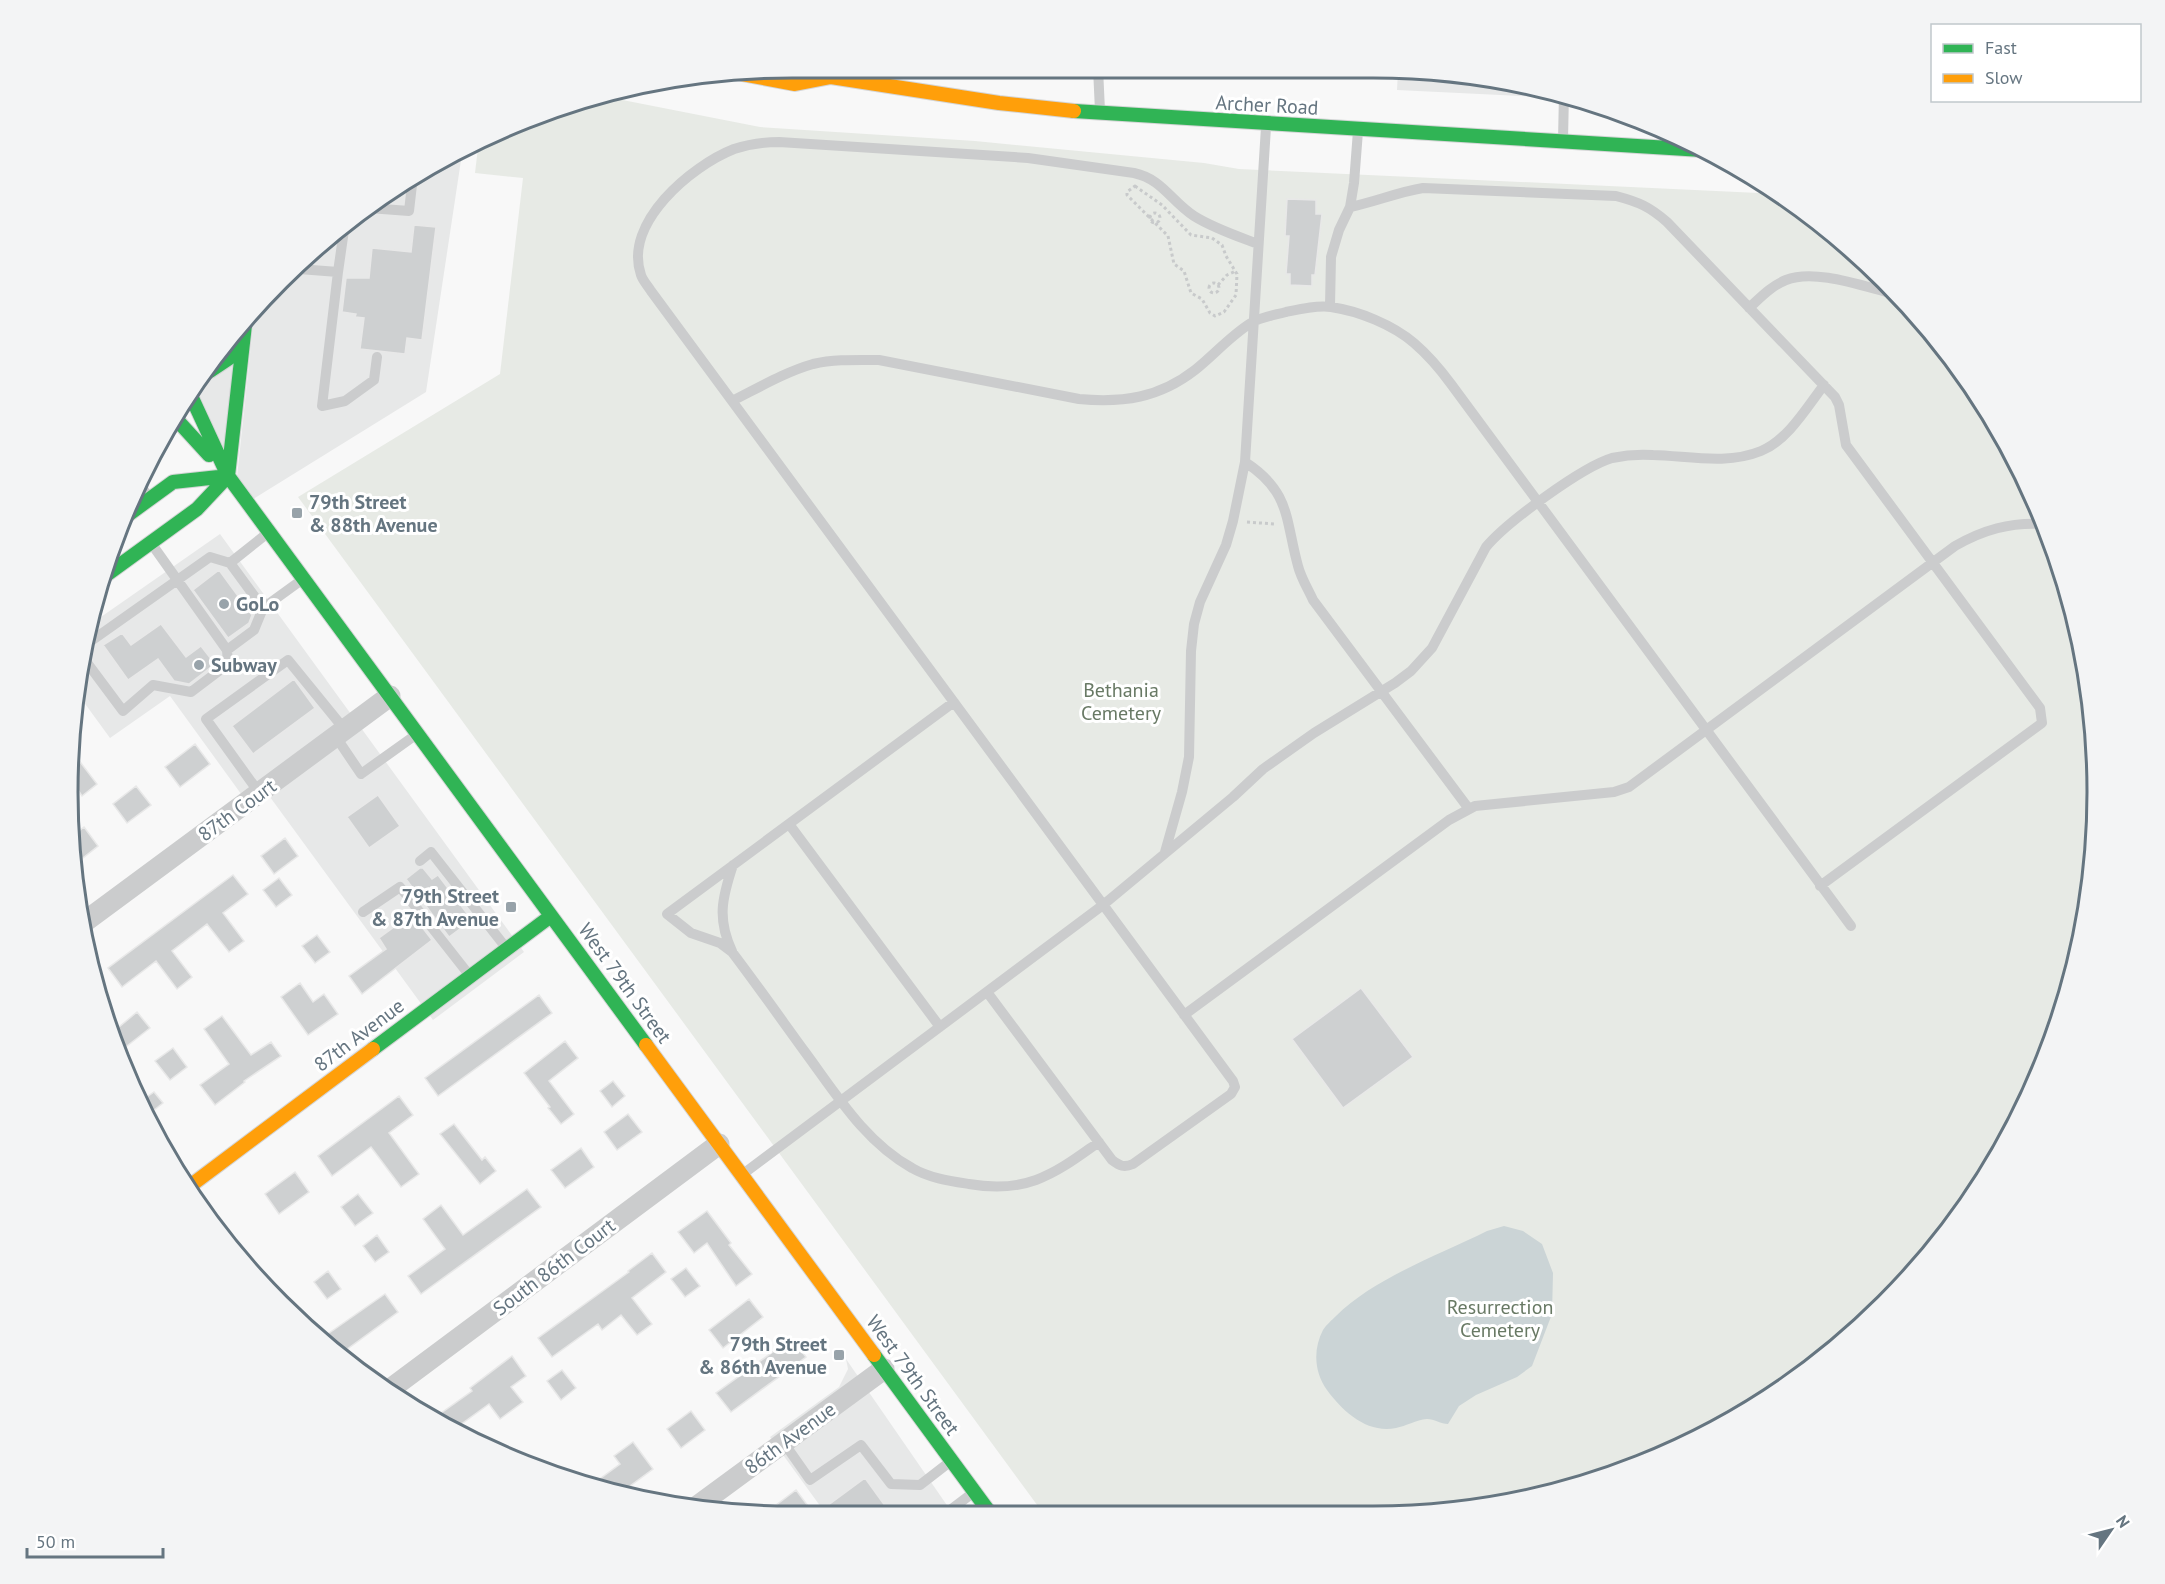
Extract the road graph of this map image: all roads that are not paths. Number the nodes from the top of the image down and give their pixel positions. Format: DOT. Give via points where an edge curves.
graph roads {
  1 [pos="809,78"];
  2 [pos="864,78"];
  3 [pos="1098,78"];
  4 [pos="768,79"];
  5 [pos="1564,104"];
  6 [pos="1100,114"];
  7 [pos="1266,125"];
  8 [pos="1358,130"];
  9 [pos="1563,141"];
  10 [pos="1682,149"];
  11 [pos="412,188"];
  12 [pos="1350,207"];
  13 [pos="380,209"];
  14 [pos="343,237"];
  15 [pos="1258,244"];
  16 [pos="306,270"];
  17 [pos="338,272"];
  18 [pos="1882,291"];
  19 [pos="1330,306"];
  20 [pos="1749,308"];
  21 [pos="1254,321"];
  22 [pos="244,335"];
  23 [pos="240,340"];
  24 [pos="377,357"];
  25 [pos="221,364"];
  26 [pos="1824,385"];
  27 [pos="732,402"];
  28 [pos="193,404"];
  29 [pos="181,424"];
  30 [pos="1245,462"];
  31 [pos="228,476"];
  32 [pos="145,491"];
  33 [pos="151,499"];
  34 [pos="1539,503"];
  35 [pos="137,509"];
  36 [pos="2035,524"];
  37 [pos="269,532"];
  38 [pos="151,543"];
  39 [pos="230,563"];
  40 [pos="1932,563"];
  41 [pos="114,570"];
  42 [pos="303,579"];
  43 [pos="177,580"];
  44 [pos="263,608"];
  45 [pos="95,638"];
  46 [pos="226,650"];
  47 [pos="90,666"];
  48 [pos="1381,691"];
  49 [pos="390,696"];
  50 [pos="954,702"];
  51 [pos="1706,730"];
  52 [pos="341,733"];
  53 [pos="417,734"];
  54 [pos="260,794"];
  55 [pos="1469,809"];
  56 [pos="789,824"];
  57 [pos="1165,852"];
  58 [pos="420,861"];
  59 [pos="733,865"];
  60 [pos="1820,886"];
  61 [pos="1103,904"];
  62 [pos="363,912"];
  63 [pos="551,916"];
  64 [pos="90,918"];
  65 [pos="1851,926"];
  66 [pos="507,949"];
  67 [pos="732,952"];
  68 [pos="470,976"];
  69 [pos="987,992"];
  70 [pos="1184,1015"];
  71 [pos="940,1027"];
  72 [pos="841,1101"];
  73 [pos="1099,1142"];
  74 [pos="718,1144"];
  75 [pos="742,1175"];
  76 [pos="194,1183"];
  77 [pos="884,1369"];
  78 [pos="395,1386"];
  79 [pos="784,1443"];
  80 [pos="951,1460"];
  81 [pos="975,1492"];
  82 [pos="705,1501"];
  83 [pos="956,1506"];
  84 [pos="985,1506"];
  1 -- 4 [label="main road, Archer Road" via="795,84"];
  2 -- 6 [label="main road, Archer Road" via="999,103"];
  3 -- 6 [label="lane"];
  5 -- 9 [label="lane"];
  6 -- 7 [label="main road, Archer Road"];
  7 -- 8 [label="main road, Archer Road"];
  7 -- 15 [label="lane"];
  8 -- 9 [label="main road, Archer Road"];
  8 -- 12 [label="lane"];
  9 -- 10 [label="main road, Archer Road"];
  11 -- 13 [label="lane" via="409,211"];
  12 -- 19 [label="lane" via="1331,257"];
  12 -- 20 [label="lane" via="1423,188 1616,196 1651,208"];
  14 -- 17 [label="lane"];
  15 -- 21 [label="lane"];
  15 -- 27 [label="lane" via="1194,216 1157,183 1134,172 1028,158 758,142 713,159 678,184 660,202 640,243 642,276"];
  16 -- 17 [label="lane"];
  17 -- 24 [label="lane" via="322,406 345,401 374,380"];
  18 -- 20 [label="lane" via="1804,276 1772,287"];
  19 -- 21 [label="lane" via="1301,308"];
  19 -- 34 [label="lane" via="1389,327 1413,342 1451,384"];
  20 -- 26 [label="lane"];
  21 -- 27 [label="lane" via="1170,386 1141,397 1109,402 879,360 846,359 814,364 784,375"];
  21 -- 30 [label="lane"];
  22 -- 31 [label="main road"];
  23 -- 25 [label="main road"];
  26 -- 34 [label="lane" via="1790,428 1763,450 1729,458 1628,455 1611,459 1585,471"];
  26 -- 40 [label="lane" via="1839,405 1846,445"];
  27 -- 50 [label="lane"];
  28 -- 31 [label="main road"];
  29 -- 31 [label="main road"];
  30 -- 48 [label="lane" via="1278,492 1290,525 1298,567 1313,600"];
  30 -- 57 [label="lane" via="1226,545 1194,624 1190,757"];
  31 -- 33 [label="main road" via="173,482"];
  31 -- 37 [label="main road, West 79th Street"];
  31 -- 38 [label="main road" via="197,509"];
  32 -- 33 [label="lane"];
  33 -- 35 [label="main road"];
  34 -- 48 [label="lane" via="1496,535 1478,560 1432,648 1411,671"];
  34 -- 51 [label="lane"];
  36 -- 40 [label="lane" via="2015,524 1975,535"];
  37 -- 39 [label="lane"];
  37 -- 42 [label="main road, West 79th Street"];
  38 -- 41 [label="main road"];
  38 -- 43 [label="lane"];
  39 -- 43 [label="lane" via="210,556"];
  39 -- 44 [label="lane"];
  40 -- 51 [label="lane"];
  40 -- 60 [label="lane" via="2040,708 2042,723"];
  42 -- 44 [label="lane"];
  42 -- 49 [label="main road, West 79th Street"];
  43 -- 45 [label="lane"];
  43 -- 46 [label="lane"];
  44 -- 46 [label="lane" via="254,630"];
  46 -- 47 [label="lane" via="228,664 191,692 153,685 123,711"];
  48 -- 55 [label="lane"];
  48 -- 57 [label="lane" via="1290,750"];
  49 -- 52 [label="street, 87th Court"];
  49 -- 53 [label="main road, West 79th Street"];
  50 -- 56 [label="lane"];
  50 -- 61 [label="lane"];
  51 -- 55 [label="lane" via="1629,787"];
  51 -- 60 [label="lane"];
  52 -- 53 [label="lane" via="361,774"];
  52 -- 54 [label="street, 87th Court"];
  52 -- 54 [label="lane" via="288,660 206,719"];
  53 -- 63 [label="main road, West 79th Street"];
  54 -- 64 [label="street, 87th Court"];
  55 -- 70 [label="lane"];
  56 -- 59 [label="lane"];
  56 -- 71 [label="lane"];
  57 -- 61 [label="lane"];
  58 -- 66 [label="lane" via="431,852"];
  59 -- 67 [label="lane" via="722,906 725,936"];
  59 -- 67 [label="lane" via="667,914 691,933 720,943"];
  60 -- 65 [label="lane"];
  61 -- 69 [label="lane"];
  61 -- 70 [label="lane"];
  62 -- 68 [label="lane" via="400,887"];
  63 -- 66 [label="main road, 87th Avenue"];
  63 -- 74 [label="main road, West 79th Street"];
  66 -- 68 [label="main road, 87th Avenue"];
  67 -- 72 [label="lane"];
  68 -- 76 [label="main road, 87th Avenue"];
  69 -- 71 [label="lane"];
  69 -- 73 [label="lane"];
  70 -- 73 [label="lane" via="1233,1081 1231,1094 1126,1167 1112,1160"];
  71 -- 72 [label="lane"];
  72 -- 73 [label="lane" via="890,1154 914,1169 944,1180 1010,1186 1037,1180"];
  72 -- 75 [label="lane"];
  74 -- 75 [label="main road, West 79th Street"];
  74 -- 78 [label="street, South 86th Court"];
  75 -- 77 [label="main road, West 79th Street"];
  77 -- 79 [label="street, 86th Avenue"];
  77 -- 80 [label="main road, West 79th Street"];
  79 -- 80 [label="lane" via="810,1480 861,1445 891,1484 920,1485"];
  79 -- 82 [label="street, 86th Avenue"];
  80 -- 81 [label="main road, West 79th Street"];
  81 -- 83 [label="lane"];
  81 -- 84 [label="main road, West 79th Street"];
}
